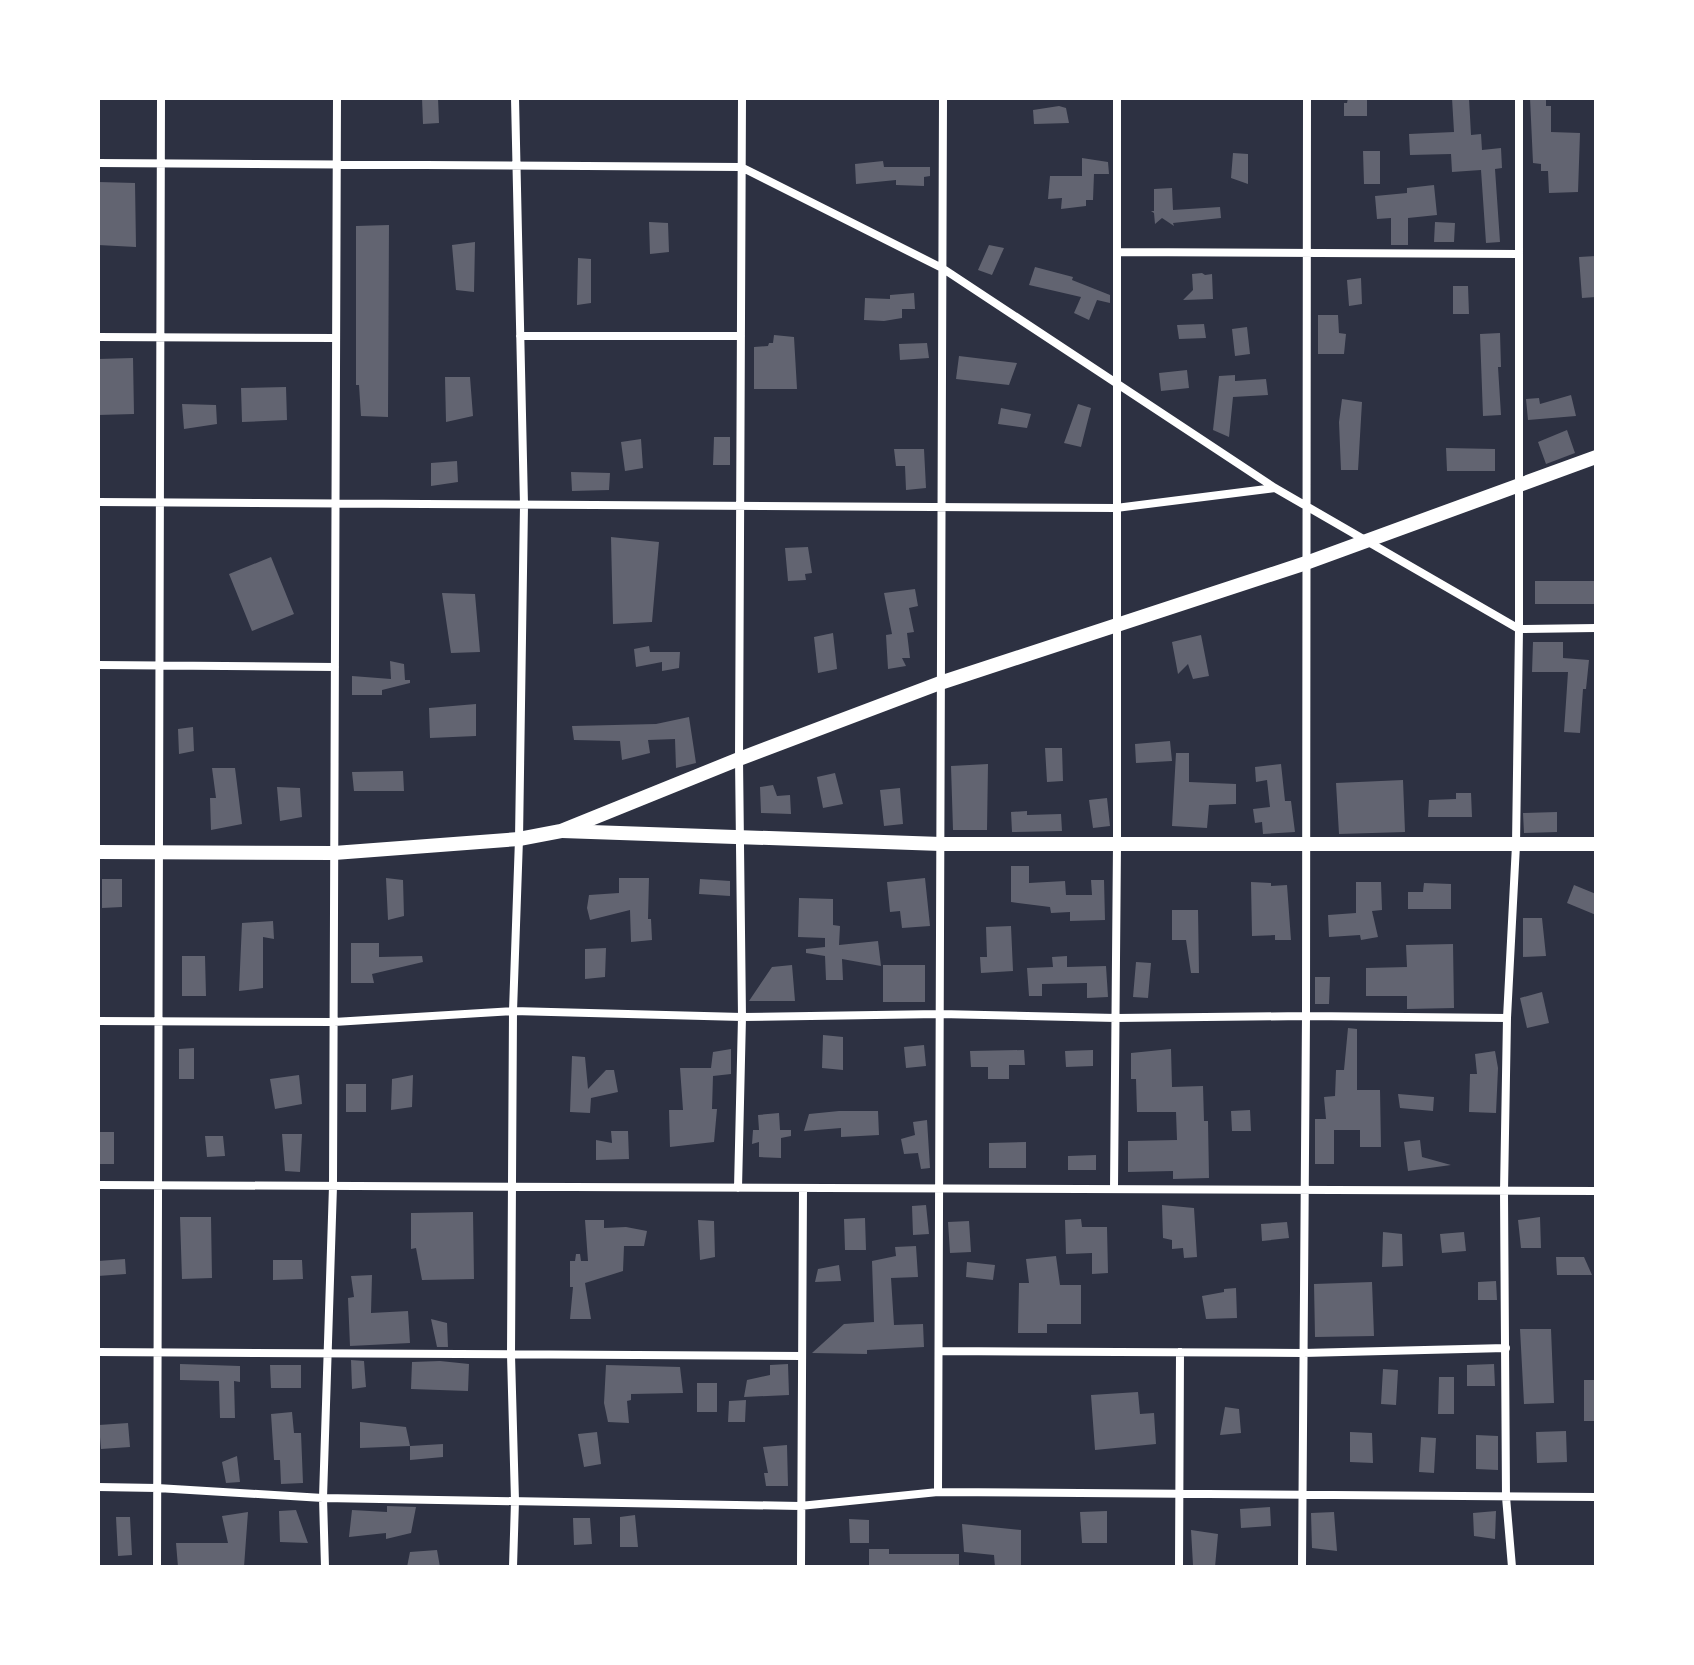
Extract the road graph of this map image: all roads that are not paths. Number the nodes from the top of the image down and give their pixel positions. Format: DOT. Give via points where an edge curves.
graph roads {
  1 [pos="161,98"];
  2 [pos="337,98"];
  3 [pos="515,98"];
  4 [pos="742,98"];
  5 [pos="943,98"];
  6 [pos="1117,98"];
  7 [pos="1307,98"];
  8 [pos="1519,98"];
  9 [pos="98,163"];
  10 [pos="161,163"];
  11 [pos="336,164"];
  12 [pos="515,165"];
  13 [pos="741,167"];
  14 [pos="1117,252"];
  15 [pos="1306,253"];
  16 [pos="1519,254"];
  17 [pos="942,268"];
  18 [pos="520,336"];
  19 [pos="741,336"];
  20 [pos="98,337"];
  21 [pos="161,337"];
  22 [pos="336,338"];
  23 [pos="1116,383"];
  24 [pos="1596,457"];
  25 [pos="1519,486"];
  26 [pos="1275,488"];
  27 [pos="98,502"];
  28 [pos="160,502"];
  29 [pos="335,503"];
  30 [pos="524,505"];
  31 [pos="740,506"];
  32 [pos="942,507"];
  33 [pos="1306,507"];
  34 [pos="1116,508"];
  35 [pos="1368,541"];
  36 [pos="1306,563"];
  37 [pos="1115,626"];
  38 [pos="1596,628"];
  39 [pos="1519,629"];
  40 [pos="98,665"];
  41 [pos="160,666"];
  42 [pos="335,667"];
  43 [pos="940,683"];
  44 [pos="739,759"];
  45 [pos="561,831"];
  46 [pos="740,836"];
  47 [pos="519,839"];
  48 [pos="941,844"];
  49 [pos="1596,844"];
  50 [pos="1117,845"];
  51 [pos="1306,845"];
  52 [pos="1516,845"];
  53 [pos="98,852"];
  54 [pos="159,852"];
  55 [pos="334,853"];
  56 [pos="513,1011"];
  57 [pos="940,1014"];
  58 [pos="1306,1016"];
  59 [pos="742,1017"];
  60 [pos="1116,1018"];
  61 [pos="1507,1018"];
  62 [pos="98,1021"];
  63 [pos="158,1022"];
  64 [pos="334,1022"];
  65 [pos="98,1185"];
  66 [pos="158,1186"];
  67 [pos="333,1186"];
  68 [pos="511,1187"];
  69 [pos="738,1188"];
  70 [pos="803,1188"];
  71 [pos="939,1188"];
  72 [pos="1114,1189"];
  73 [pos="1303,1189"];
  74 [pos="1504,1191"];
  75 [pos="1596,1191"];
  76 [pos="1506,1348"];
  77 [pos="939,1351"];
  78 [pos="98,1352"];
  79 [pos="1180,1352"];
  80 [pos="158,1353"];
  81 [pos="1303,1353"];
  82 [pos="327,1354"];
  83 [pos="511,1355"];
  84 [pos="802,1356"];
  85 [pos="98,1487"];
  86 [pos="157,1488"];
  87 [pos="938,1492"];
  88 [pos="1179,1494"];
  89 [pos="1302,1495"];
  90 [pos="1506,1497"];
  91 [pos="1596,1497"];
  92 [pos="323,1498"];
  93 [pos="515,1501"];
  94 [pos="800,1506"];
  95 [pos="157,1567"];
  96 [pos="325,1567"];
  97 [pos="513,1567"];
  98 [pos="801,1567"];
  99 [pos="1179,1567"];
  100 [pos="1302,1567"];
  101 [pos="1512,1567"];
  1 -- 10 [label="street"];
  2 -- 11 [label="street"];
  3 -- 12 [label="street"];
  4 -- 13 [label="street"];
  5 -- 17 [label="street"];
  6 -- 14 [label="street"];
  7 -- 15 [label="street"];
  8 -- 16 [label="street"];
  9 -- 10 [label="street"];
  10 -- 11 [label="street"];
  10 -- 21 [label="street"];
  11 -- 12 [label="street"];
  11 -- 22 [label="street"];
  12 -- 13 [label="street"];
  12 -- 18 [label="street"];
  13 -- 17 [label="street"];
  13 -- 19 [label="street"];
  14 -- 15 [label="street"];
  14 -- 23 [label="street"];
  15 -- 16 [label="street"];
  15 -- 33 [label="street"];
  16 -- 25 [label="street"];
  17 -- 23 [label="street"];
  17 -- 32 [label="street"];
  18 -- 19 [label="street"];
  18 -- 30 [label="street"];
  19 -- 31 [label="street"];
  20 -- 21 [label="street"];
  21 -- 22 [label="street"];
  21 -- 28 [label="street"];
  22 -- 29 [label="street"];
  23 -- 26 [label="street"];
  23 -- 34 [label="street"];
  24 -- 25 [label="main road"];
  25 -- 35 [label="main road"];
  25 -- 39 [label="street"];
  26 -- 33 [label="street"];
  26 -- 34 [label="street"];
  27 -- 28 [label="street"];
  28 -- 29 [label="street"];
  28 -- 41 [label="street"];
  29 -- 30 [label="street"];
  29 -- 42 [label="street"];
  30 -- 31 [label="street"];
  30 -- 47 [label="street"];
  31 -- 32 [label="street"];
  31 -- 44 [label="street"];
  32 -- 34 [label="street"];
  32 -- 43 [label="street"];
  33 -- 35 [label="street"];
  33 -- 36 [label="street"];
  34 -- 37 [label="street"];
  35 -- 36 [label="main road"];
  35 -- 39 [label="street"];
  36 -- 37 [label="main road"];
  36 -- 51 [label="street"];
  37 -- 43 [label="main road"];
  37 -- 50 [label="street"];
  38 -- 39 [label="street"];
  39 -- 52 [label="street"];
  40 -- 41 [label="street"];
  41 -- 42 [label="street"];
  41 -- 54 [label="street"];
  42 -- 55 [label="street"];
  43 -- 44 [label="main road"];
  43 -- 48 [label="street"];
  44 -- 45 [label="main road"];
  44 -- 46 [label="street"];
  45 -- 46 [label="main road"];
  45 -- 47 [label="main road"];
  46 -- 48 [label="main road"];
  46 -- 59 [label="street"];
  47 -- 55 [label="main road"];
  47 -- 56 [label="street"];
  48 -- 50 [label="main road"];
  48 -- 57 [label="street"];
  49 -- 52 [label="main road"];
  50 -- 51 [label="main road"];
  50 -- 60 [label="street"];
  51 -- 52 [label="main road"];
  51 -- 58 [label="street"];
  52 -- 61 [label="street"];
  53 -- 54 [label="main road"];
  54 -- 55 [label="main road"];
  54 -- 63 [label="street"];
  55 -- 64 [label="street"];
  56 -- 59 [label="street"];
  56 -- 64 [label="street"];
  56 -- 68 [label="street"];
  57 -- 59 [label="street"];
  57 -- 60 [label="street"];
  57 -- 71 [label="street"];
  58 -- 60 [label="street"];
  58 -- 61 [label="street"];
  58 -- 73 [label="street"];
  59 -- 69 [label="street"];
  60 -- 72 [label="street"];
  61 -- 74 [label="street"];
  62 -- 63 [label="street"];
  63 -- 64 [label="street"];
  63 -- 66 [label="street"];
  64 -- 67 [label="street"];
  65 -- 66 [label="street"];
  66 -- 67 [label="street"];
  66 -- 80 [label="street"];
  67 -- 68 [label="street"];
  67 -- 82 [label="street"];
  68 -- 69 [label="street"];
  68 -- 83 [label="street"];
  69 -- 70 [label="street"];
  70 -- 71 [label="street"];
  70 -- 84 [label="street"];
  71 -- 72 [label="street"];
  71 -- 77 [label="street"];
  72 -- 73 [label="street"];
  73 -- 74 [label="street"];
  73 -- 81 [label="street"];
  74 -- 75 [label="street"];
  74 -- 76 [label="street"];
  76 -- 81 [label="street"];
  76 -- 90 [label="street"];
  77 -- 79 [label="street"];
  77 -- 87 [label="street"];
  78 -- 80 [label="street"];
  79 -- 81 [label="street"];
  79 -- 88 [label="street"];
  80 -- 82 [label="street"];
  80 -- 86 [label="street"];
  81 -- 89 [label="street"];
  82 -- 83 [label="street"];
  82 -- 92 [label="street"];
  83 -- 84 [label="street"];
  83 -- 93 [label="street"];
  84 -- 94 [label="street"];
  85 -- 86 [label="street"];
  86 -- 92 [label="street"];
  86 -- 95 [label="street"];
  87 -- 88 [label="street"];
  87 -- 94 [label="street"];
  88 -- 89 [label="street"];
  88 -- 99 [label="street"];
  89 -- 90 [label="street"];
  89 -- 100 [label="street"];
  90 -- 91 [label="street"];
  90 -- 101 [label="street"];
  92 -- 93 [label="street"];
  92 -- 96 [label="street"];
  93 -- 94 [label="street"];
  93 -- 97 [label="street"];
  94 -- 98 [label="street"];
}
